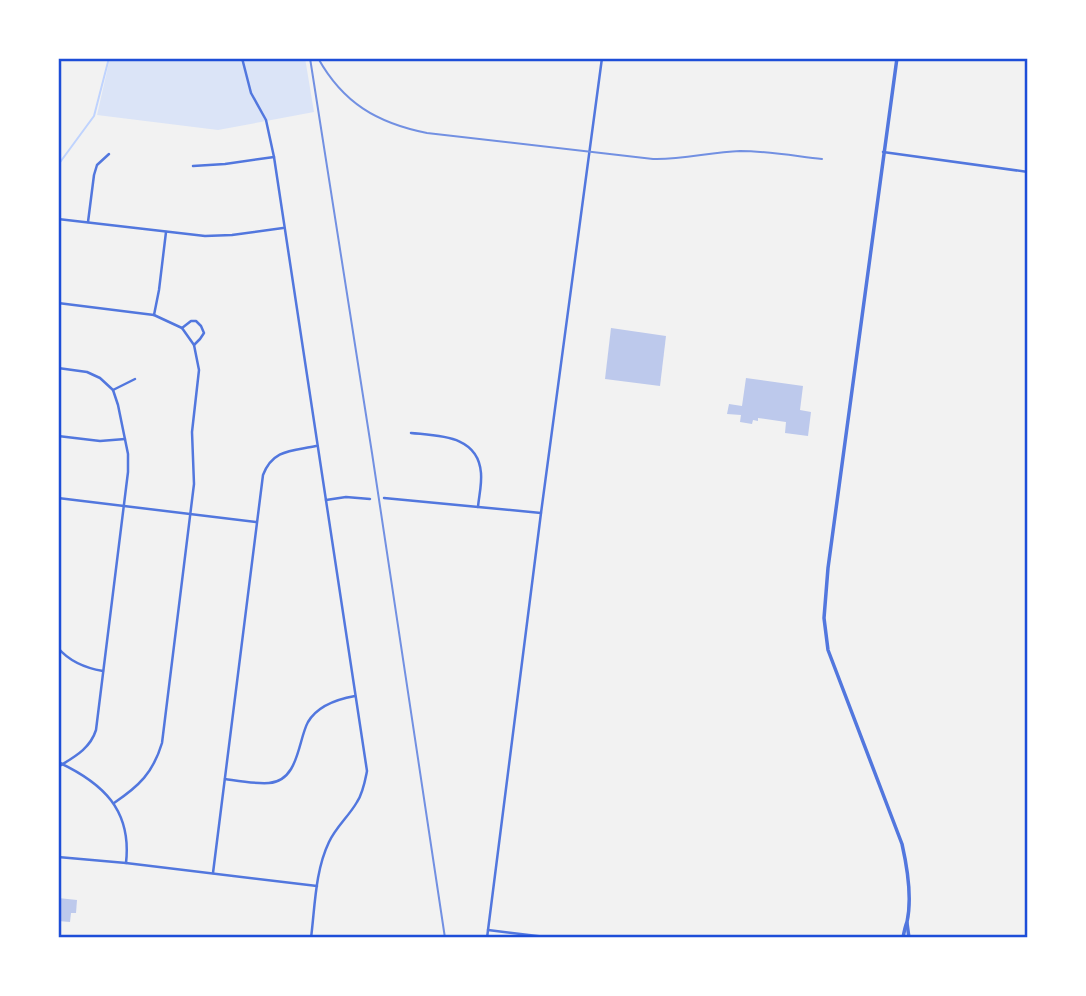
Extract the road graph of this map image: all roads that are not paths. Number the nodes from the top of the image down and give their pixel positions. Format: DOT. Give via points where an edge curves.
graph roads {
  1 [pos="242,58"];
  2 [pos="602,58"];
  3 [pos="897,58"];
  4 [pos="884,152"];
  5 [pos="109,154"];
  6 [pos="274,157"];
  7 [pos="193,166"];
  8 [pos="1028,172"];
  9 [pos="58,219"];
  10 [pos="88,222"];
  11 [pos="283,228"];
  12 [pos="166,232"];
  13 [pos="58,303"];
  14 [pos="153,315"];
  15 [pos="182,328"];
  16 [pos="194,345"];
  17 [pos="58,368"];
  18 [pos="135,379"];
  19 [pos="113,390"];
  20 [pos="411,433"];
  21 [pos="58,436"];
  22 [pos="125,439"];
  23 [pos="317,446"];
  24 [pos="58,498"];
  25 [pos="384,498"];
  26 [pos="370,499"];
  27 [pos="326,500"];
  28 [pos="124,506"];
  29 [pos="478,507"];
  30 [pos="541,513"];
  31 [pos="190,515"];
  32 [pos="257,522"];
  33 [pos="58,648"];
  34 [pos="103,671"];
  35 [pos="355,696"];
  36 [pos="58,762"];
  37 [pos="63,764"];
  38 [pos="58,767"];
  39 [pos="225,779"];
  40 [pos="114,803"];
  41 [pos="58,857"];
  42 [pos="126,863"];
  43 [pos="213,873"];
  44 [pos="317,886"];
  45 [pos="907,923"];
  46 [pos="488,930"];
  47 [pos="311,938"];
  48 [pos="487,938"];
  49 [pos="554,938"];
  50 [pos="903,938"];
  51 [pos="909,938"];
  1 -- 6 [label="street" via="251,93 266,120"];
  2 -- 30 [label="street"];
  3 -- 4 [label="street"];
  4 -- 8 [label="street"];
  4 -- 45 [label="street" via="824,618 828,650 902,844"];
  5 -- 10 [label="street" via="97,165"];
  6 -- 7 [label="street"];
  6 -- 11 [label="street"];
  9 -- 10 [label="street"];
  10 -- 12 [label="street"];
  11 -- 12 [label="street" via="218,237"];
  11 -- 23 [label="street"];
  12 -- 14 [label="street"];
  13 -- 14 [label="street"];
  14 -- 15 [label="street"];
  15 -- 16 [label="street"];
  15 -- 16 [label="street" via="191,321 201,326 204,333"];
  16 -- 31 [label="street" via="199,370"];
  17 -- 19 [label="street" via="87,372"];
  18 -- 19 [label="street"];
  19 -- 22 [label="street"];
  20 -- 29 [label="street" via="449,437 470,449 481,474"];
  21 -- 22 [label="street"];
  22 -- 28 [label="street"];
  23 -- 27 [label="street"];
  23 -- 32 [label="street" via="286,452 270,461"];
  24 -- 28 [label="street"];
  25 -- 29 [label="street"];
  26 -- 27 [label="street"];
  27 -- 35 [label="street"];
  28 -- 31 [label="street"];
  28 -- 34 [label="street"];
  29 -- 30 [label="street"];
  30 -- 46 [label="street"];
  31 -- 32 [label="street"];
  31 -- 40 [label="street" via="162,743 147,775"];
  32 -- 39 [label="street"];
  33 -- 34 [label="street" via="78,664"];
  34 -- 37 [label="street" via="94,736 86,748"];
  35 -- 39 [label="street" via="330,702 309,720 294,765 278,781"];
  35 -- 44 [label="street" via="365,783 329,841"];
  36 -- 37 [label="street"];
  37 -- 38 [label="street"];
  37 -- 40 [label="street"];
  39 -- 43 [label="street"];
  40 -- 42 [label="street" via="127,835"];
  41 -- 42 [label="street"];
  42 -- 43 [label="street"];
  43 -- 44 [label="street"];
  44 -- 47 [label="street"];
  45 -- 50 [label="street"];
  45 -- 51 [label="street"];
  46 -- 48 [label="street"];
  46 -- 49 [label="street"];
}
